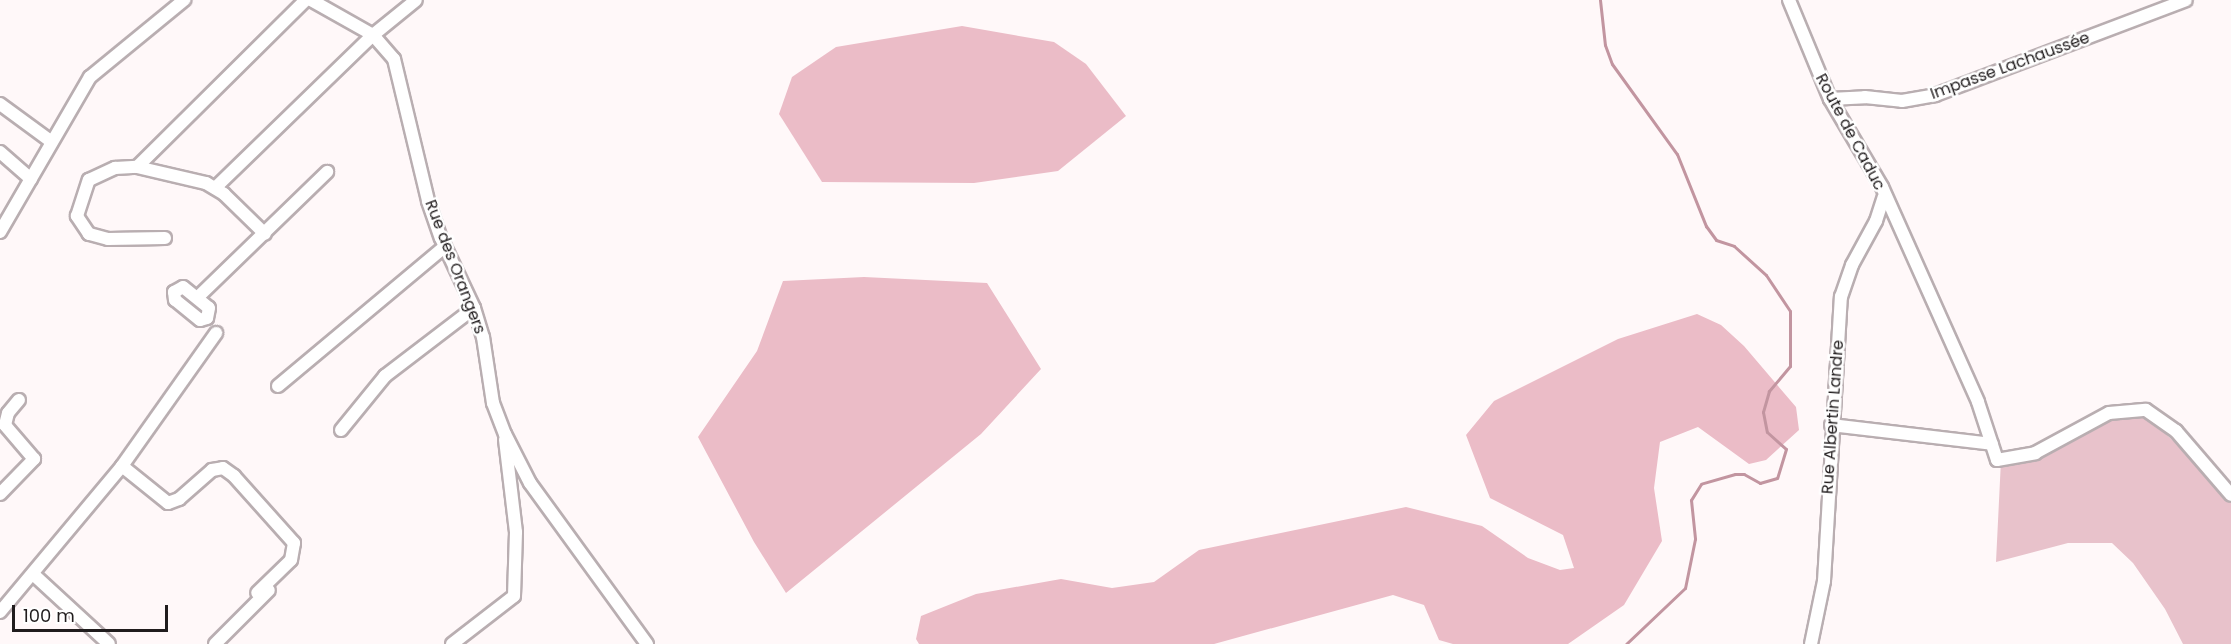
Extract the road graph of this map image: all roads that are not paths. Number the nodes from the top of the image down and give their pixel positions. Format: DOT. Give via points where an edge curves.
graph roads {
  1 [pos="184,0"];
  2 [pos="306,0"];
  3 [pos="311,0"];
  4 [pos="416,0"];
  5 [pos="1789,0"];
  6 [pos="2186,0"];
  7 [pos="373,35"];
  8 [pos="1830,99"];
  9 [pos="0,104"];
  10 [pos="52,142"];
  11 [pos="0,152"];
  12 [pos="137,167"];
  13 [pos="327,172"];
  14 [pos="31,179"];
  15 [pos="215,188"];
  16 [pos="1884,197"];
  17 [pos="0,232"];
  18 [pos="265,234"];
  19 [pos="165,238"];
  20 [pos="444,247"];
  21 [pos="198,297"];
  22 [pos="474,308"];
  23 [pos="216,333"];
  24 [pos="278,386"];
  25 [pos="19,400"];
  26 [pos="1832,424"];
  27 [pos="341,430"];
  28 [pos="505,434"];
  29 [pos="1992,444"];
  30 [pos="122,466"];
  31 [pos="0,494"];
  32 [pos="2231,495"];
  33 [pos="298,562"];
  34 [pos="33,574"];
  35 [pos="257,593"];
  36 [pos="0,612"];
  37 [pos="109,644"];
  38 [pos="215,644"];
  39 [pos="452,644"];
  40 [pos="647,644"];
  41 [pos="1811,644"];
  1 -- 10 [label="street" via="90,77"];
  2 -- 12 [label="street"];
  3 -- 7 [label="street, Rue des Orangers"];
  4 -- 7 [label="street"];
  5 -- 8 [label="street, Route de Caduc"];
  6 -- 8 [label="street, Impasse Lachaussée" via="1935,95 1902,101"];
  7 -- 15 [label="street"];
  7 -- 20 [label="street, Rue des Orangers" via="385,46 400,74 428,201"];
  8 -- 16 [label="street, Route de Caduc" via="1882,187"];
  9 -- 10 [label="street"];
  10 -- 14 [label="street"];
  11 -- 14 [label="street"];
  12 -- 15 [label="street"];
  12 -- 19 [label="street" via="115,168 93,176 77,212 78,221 99,238"];
  13 -- 18 [label="street"];
  14 -- 17 [label="street"];
  15 -- 18 [label="street"];
  16 -- 26 [label="street, Rue Albertin Landre" via="1841,297"];
  16 -- 29 [label="street, Route de Caduc" via="1978,402"];
  18 -- 21 [label="street"];
  20 -- 22 [label="street, Rue des Orangers"];
  20 -- 24 [label="street"];
  22 -- 27 [label="street" via="385,376"];
  22 -- 28 [label="street, Rue des Orangers" via="493,403"];
  23 -- 30 [label="street"];
  25 -- 31 [label="street" via="8,413 5,425 34,459"];
  26 -- 29 [label="street"];
  26 -- 41 [label="street, Rue Albertin Landre" via="1824,582"];
  28 -- 39 [label="street" via="516,532 514,596"];
  28 -- 40 [label="street, Rue des Orangers" via="530,483"];
  29 -- 32 [label="street" via="1997,459 2011,460 2034,453 2109,413 2146,410 2176,431"];
  30 -- 34 [label="street"];
  30 -- 35 [label="street" via="168,503 179,499 212,470 223,468 234,476 294,543 291,560"];
  33 -- 38 [label="street"];
  34 -- 36 [label="street"];
  34 -- 37 [label="street"];
}
